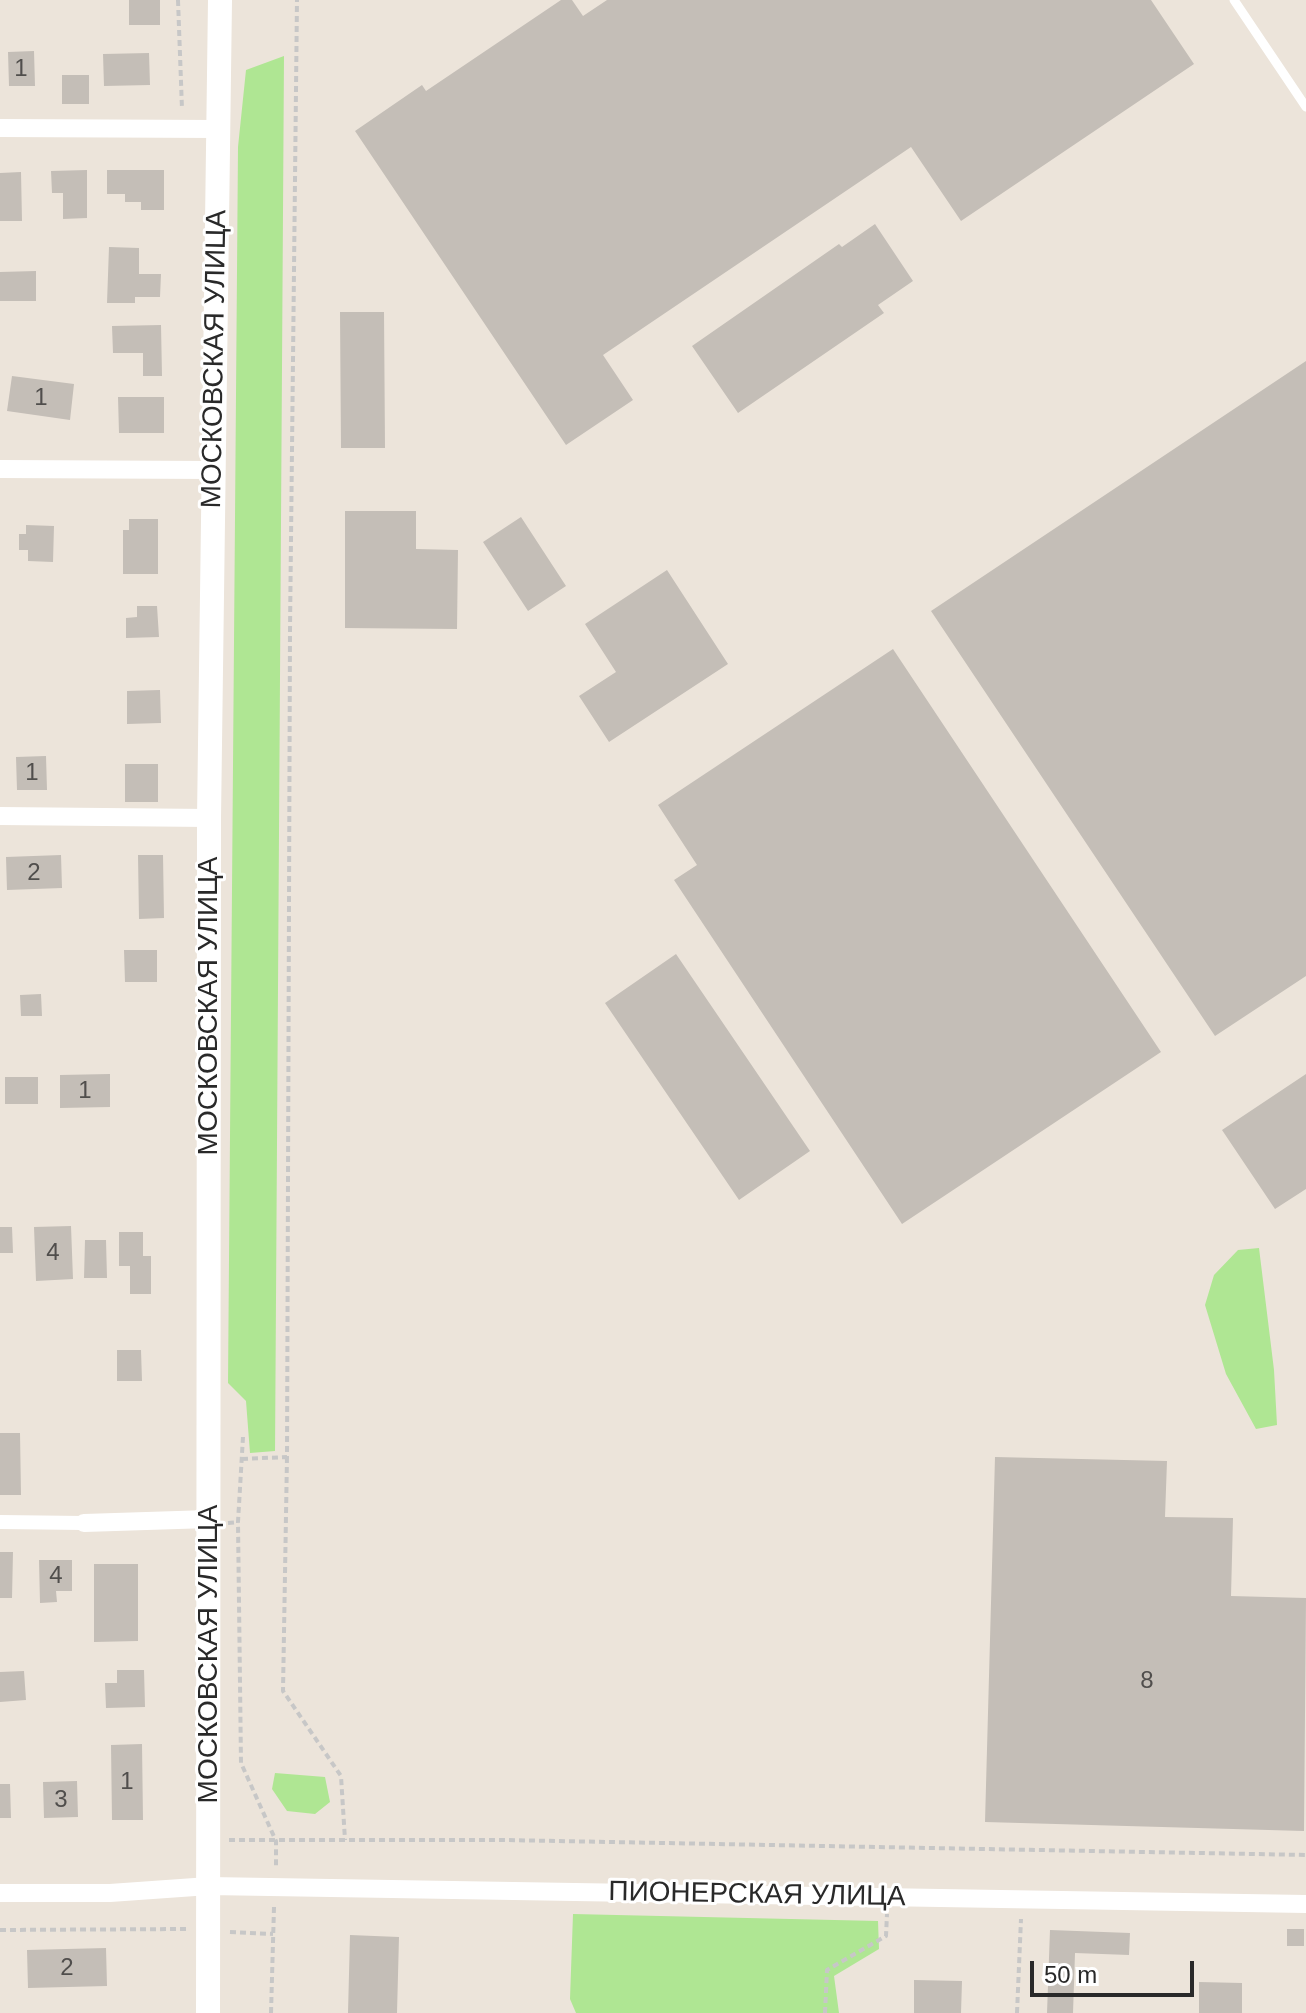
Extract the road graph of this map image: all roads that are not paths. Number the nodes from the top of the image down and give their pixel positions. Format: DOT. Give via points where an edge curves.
graph roads {
  1 [pos="220,0"];
  2 [pos="1234,0"];
  3 [pos="1306,107"];
  4 [pos="0,128"];
  5 [pos="218,129"];
  6 [pos="0,469"];
  7 [pos="214,470"];
  8 [pos="0,816"];
  9 [pos="209,818"];
  10 [pos="209,1519"];
  11 [pos="0,1522"];
  12 [pos="84,1523"];
  13 [pos="209,1886"];
  14 [pos="0,1893"];
  15 [pos="1306,1904"];
  16 [pos="208,2013"];
  1 -- 5 [label="main road, МОСКОВСКАЯ УЛИЦА"];
  2 -- 3 [label="lane"];
  4 -- 5 [label="street"];
  5 -- 7 [label="main road, МОСКОВСКАЯ УЛИЦА"];
  6 -- 7 [label="street"];
  7 -- 9 [label="main road, МОСКОВСКАЯ УЛИЦА"];
  8 -- 9 [label="street"];
  9 -- 10 [label="main road, МОСКОВСКАЯ УЛИЦА"];
  10 -- 12 [label="street"];
  10 -- 13 [label="main road, МОСКОВСКАЯ УЛИЦА"];
  11 -- 12 [label="street"];
  13 -- 14 [label="street, ПИОНЕРСКАЯ УЛИЦА"];
  13 -- 15 [label="street, ПИОНЕРСКАЯ УЛИЦА"];
  13 -- 16 [label="main road, МОСКОВСКАЯ УЛИЦА"];
}
